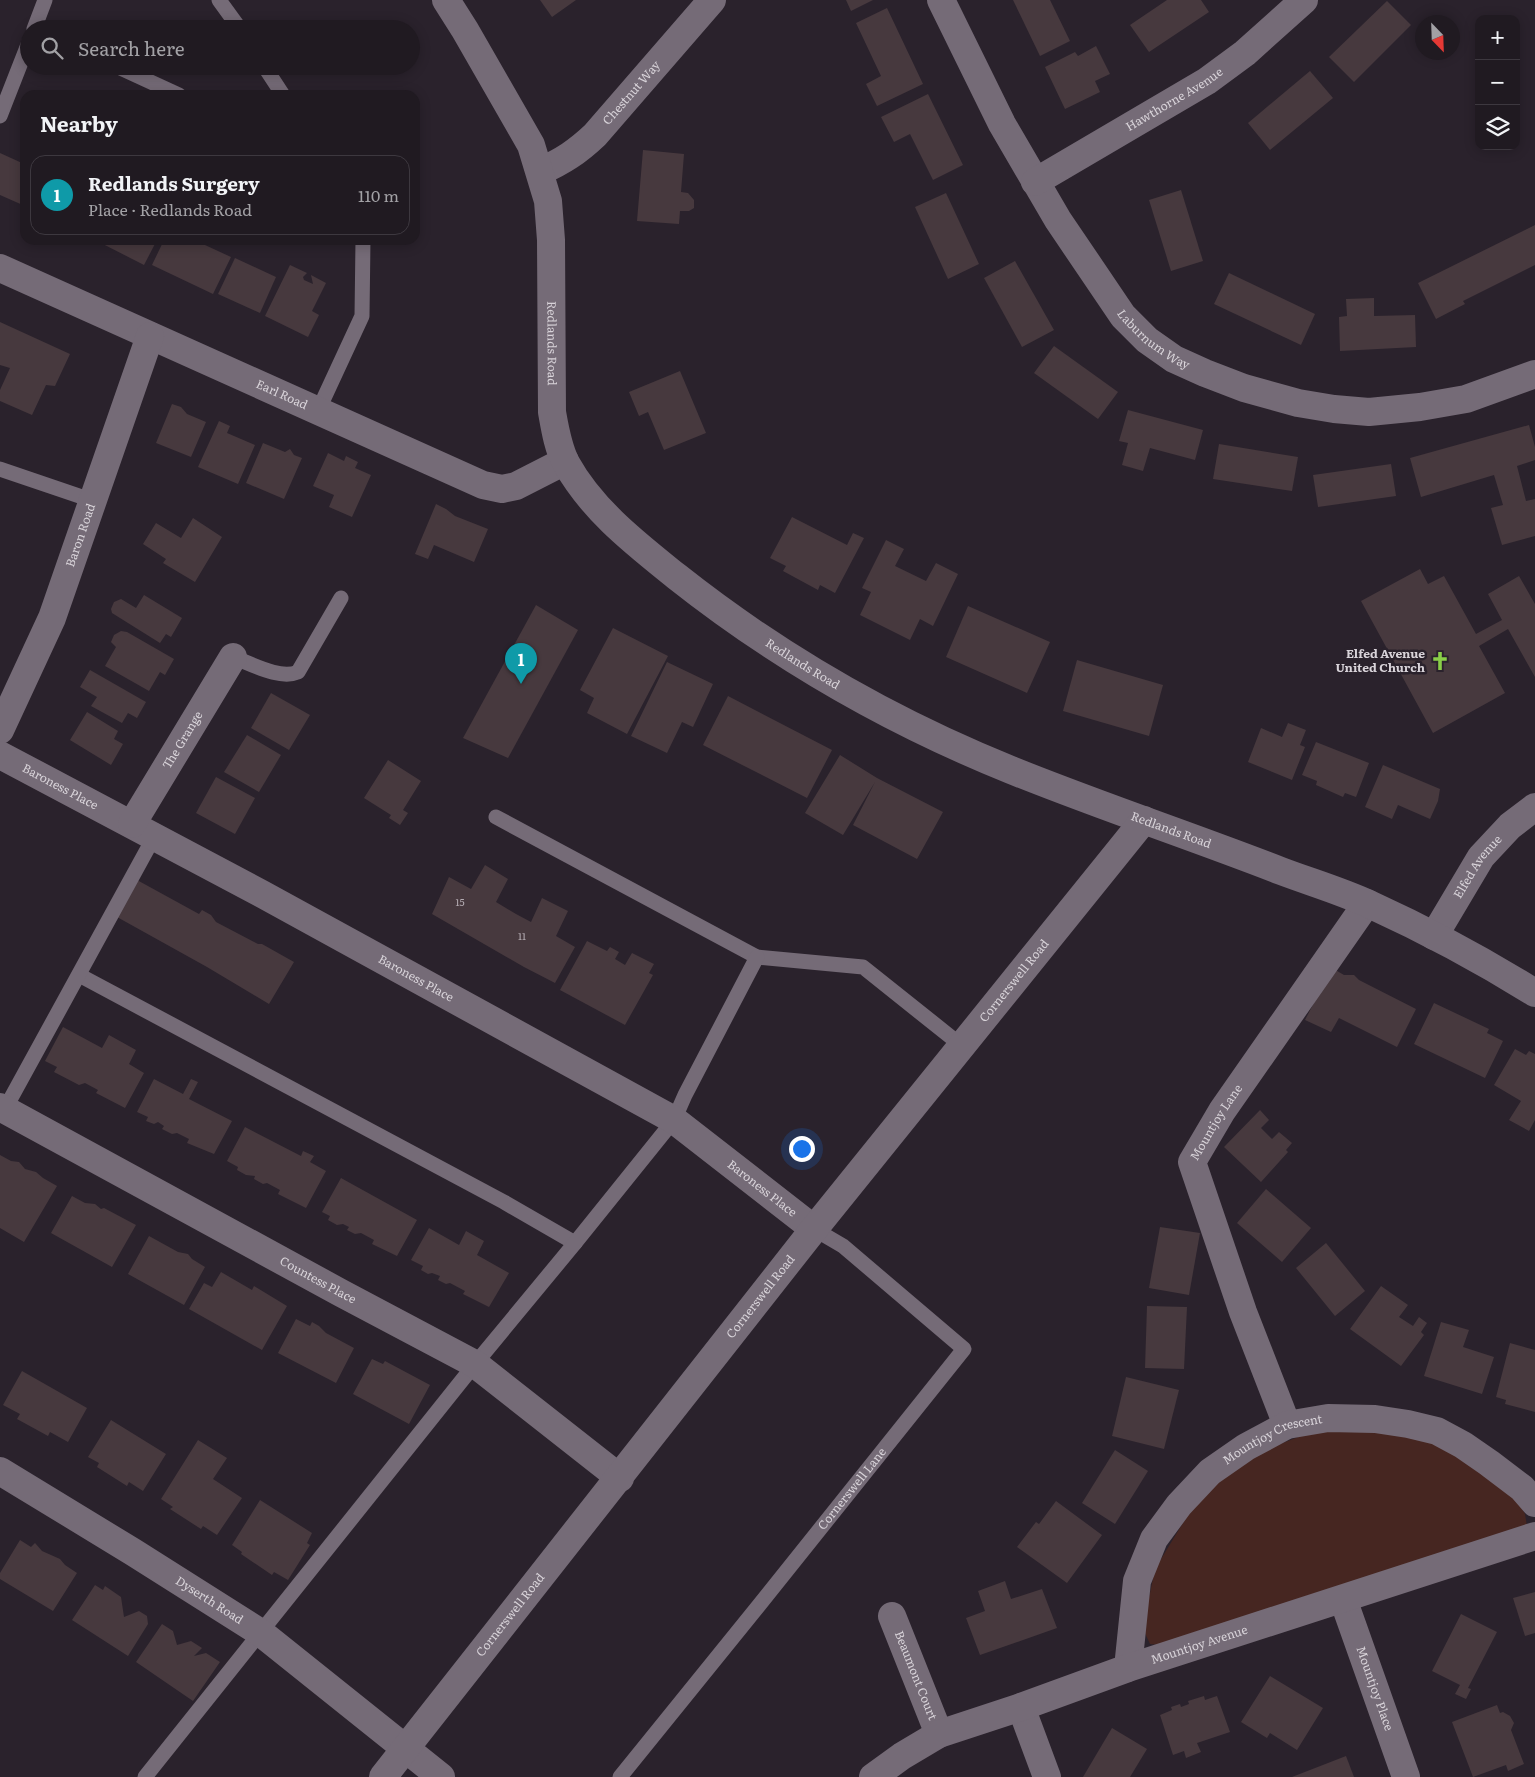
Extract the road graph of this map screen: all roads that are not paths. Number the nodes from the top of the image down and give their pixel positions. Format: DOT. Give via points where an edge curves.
graph roads {
  1 [pos="45,0"];
  2 [pos="219,0"];
  3 [pos="446,0"];
  4 [pos="712,0"];
  5 [pos="941,0"];
  6 [pos="1304,0"];
  7 [pos="37,20"];
  8 [pos="233,20"];
  9 [pos="20,65"];
  10 [pos="136,75"];
  11 [pos="270,75"];
  12 [pos="168,90"];
  13 [pos="280,90"];
  14 [pos="0,116"];
  15 [pos="540,172"];
  16 [pos="1035,182"];
  17 [pos="363,245"];
  18 [pos="0,268"];
  19 [pos="150,336"];
  20 [pos="1535,374"];
  21 [pos="318,411"];
  22 [pos="565,461"];
  23 [pos="0,469"];
  24 [pos="94,502"];
  25 [pos="342,598"];
  26 [pos="233,657"];
  27 [pos="0,730"];
  28 [pos="0,755"];
  29 [pos="1535,807"];
  30 [pos="496,817"];
  31 [pos="1144,820"];
  32 [pos="143,830"];
  33 [pos="1367,904"];
  34 [pos="1434,936"];
  35 [pos="757,957"];
  36 [pos="79,975"];
  37 [pos="1535,993"];
  38 [pos="962,1046"];
  39 [pos="2,1108"];
  40 [pos="674,1120"];
  41 [pos="814,1229"];
  42 [pos="575,1243"];
  43 [pos="475,1364"];
  44 [pos="1287,1425"];
  45 [pos="0,1471"];
  46 [pos="620,1478"];
  47 [pos="1535,1503"];
  48 [pos="1535,1536"];
  49 [pos="1343,1599"];
  50 [pos="892,1616"];
  51 [pos="260,1633"];
  52 [pos="1128,1668"];
  53 [pos="1021,1707"];
  54 [pos="939,1734"];
  55 [pos="405,1749"];
  56 [pos="145,1777"];
  57 [pos="383,1777"];
  58 [pos="441,1777"];
  59 [pos="620,1777"];
  60 [pos="873,1777"];
  61 [pos="1047,1777"];
  62 [pos="1406,1777"];
  1 -- 7 [label="lane"];
  2 -- 8 [label="lane"];
  3 -- 15 [label="street, Redlands Road" via="518,120"];
  4 -- 15 [label="street, Chestnut Way" via="595,134 578,151"];
  5 -- 16 [label="street, Laburnum Way" via="1002,124"];
  6 -- 16 [label="street, Hawthorne Avenue" via="1245,53 1207,81"];
  9 -- 14 [label="lane"];
  10 -- 12 [label="lane"];
  11 -- 13 [label="lane"];
  15 -- 22 [label="street, Redlands Road" via="548,201 551,240 552,412"];
  16 -- 20 [label="street, Laburnum Way" via="1123,316 1147,340 1174,359 1244,388 1334,410 1369,412 1466,399"];
  17 -- 21 [label="lane" via="362,316"];
  18 -- 19 [label="street, Earl Road"];
  19 -- 21 [label="street, Earl Road"];
  19 -- 24 [label="street, Baron Road"];
  21 -- 22 [label="street, Earl Road" via="483,486 502,489 516,486"];
  22 -- 31 [label="street, Redlands Road" via="583,489 627,536 698,594 835,684 947,742"];
  23 -- 24 [label="lane"];
  24 -- 27 [label="street, Baron Road" via="52,618"];
  25 -- 26 [label="lane" via="298,672 281,674"];
  26 -- 32 [label="street, The Grange"];
  28 -- 32 [label="street, Baroness Place"];
  29 -- 34 [label="street, Elfed Avenue" via="1510,826 1481,856"];
  30 -- 35 [label="lane"];
  31 -- 33 [label="street, Redlands Road"];
  31 -- 38 [label="street, Cornerswell Road"];
  32 -- 36 [label="lane"];
  32 -- 40 [label="street, Baroness Place"];
  33 -- 34 [label="street, Redlands Road"];
  33 -- 44 [label="street, Mountjoy Lane" via="1222,1111 1192,1162 1243,1312"];
  34 -- 37 [label="street, Redlands Road"];
  35 -- 38 [label="lane" via="863,967"];
  35 -- 40 [label="lane"];
  36 -- 39 [label="lane"];
  36 -- 42 [label="lane"];
  38 -- 41 [label="street, Cornerswell Road"];
  39 -- 43 [label="street, Countess Place"];
  40 -- 41 [label="street, Baroness Place"];
  40 -- 42 [label="lane"];
  41 -- 46 [label="street, Cornerswell Road"];
  41 -- 59 [label="lane, Cornerswell Lane" via="843,1246 964,1350"];
  42 -- 43 [label="lane"];
  43 -- 46 [label="street, Countess Place"];
  43 -- 51 [label="lane"];
  44 -- 47 [label="street, Mountjoy Crescent" via="1328,1418 1375,1419 1437,1432 1489,1462 1522,1488"];
  44 -- 52 [label="street, Mountjoy Crescent" via="1246,1447 1210,1472 1179,1505 1154,1539 1137,1581"];
  45 -- 51 [label="street, Dyserth Road"];
  46 -- 55 [label="street, Cornerswell Road"];
  48 -- 49 [label="street, Mountjoy Avenue"];
  49 -- 52 [label="street, Mountjoy Avenue"];
  49 -- 62 [label="street, Mountjoy Place"];
  50 -- 54 [label="street, Beaumont Court"];
  51 -- 55 [label="street, Dyserth Road"];
  51 -- 56 [label="lane"];
  52 -- 53 [label="street, Mountjoy Avenue"];
  53 -- 54 [label="street, Mountjoy Avenue"];
  53 -- 61 [label="street"];
  54 -- 60 [label="street, Mountjoy Avenue"];
  55 -- 57 [label="street, Cornerswell Road"];
  55 -- 58 [label="street, Dyserth Road"];
}
